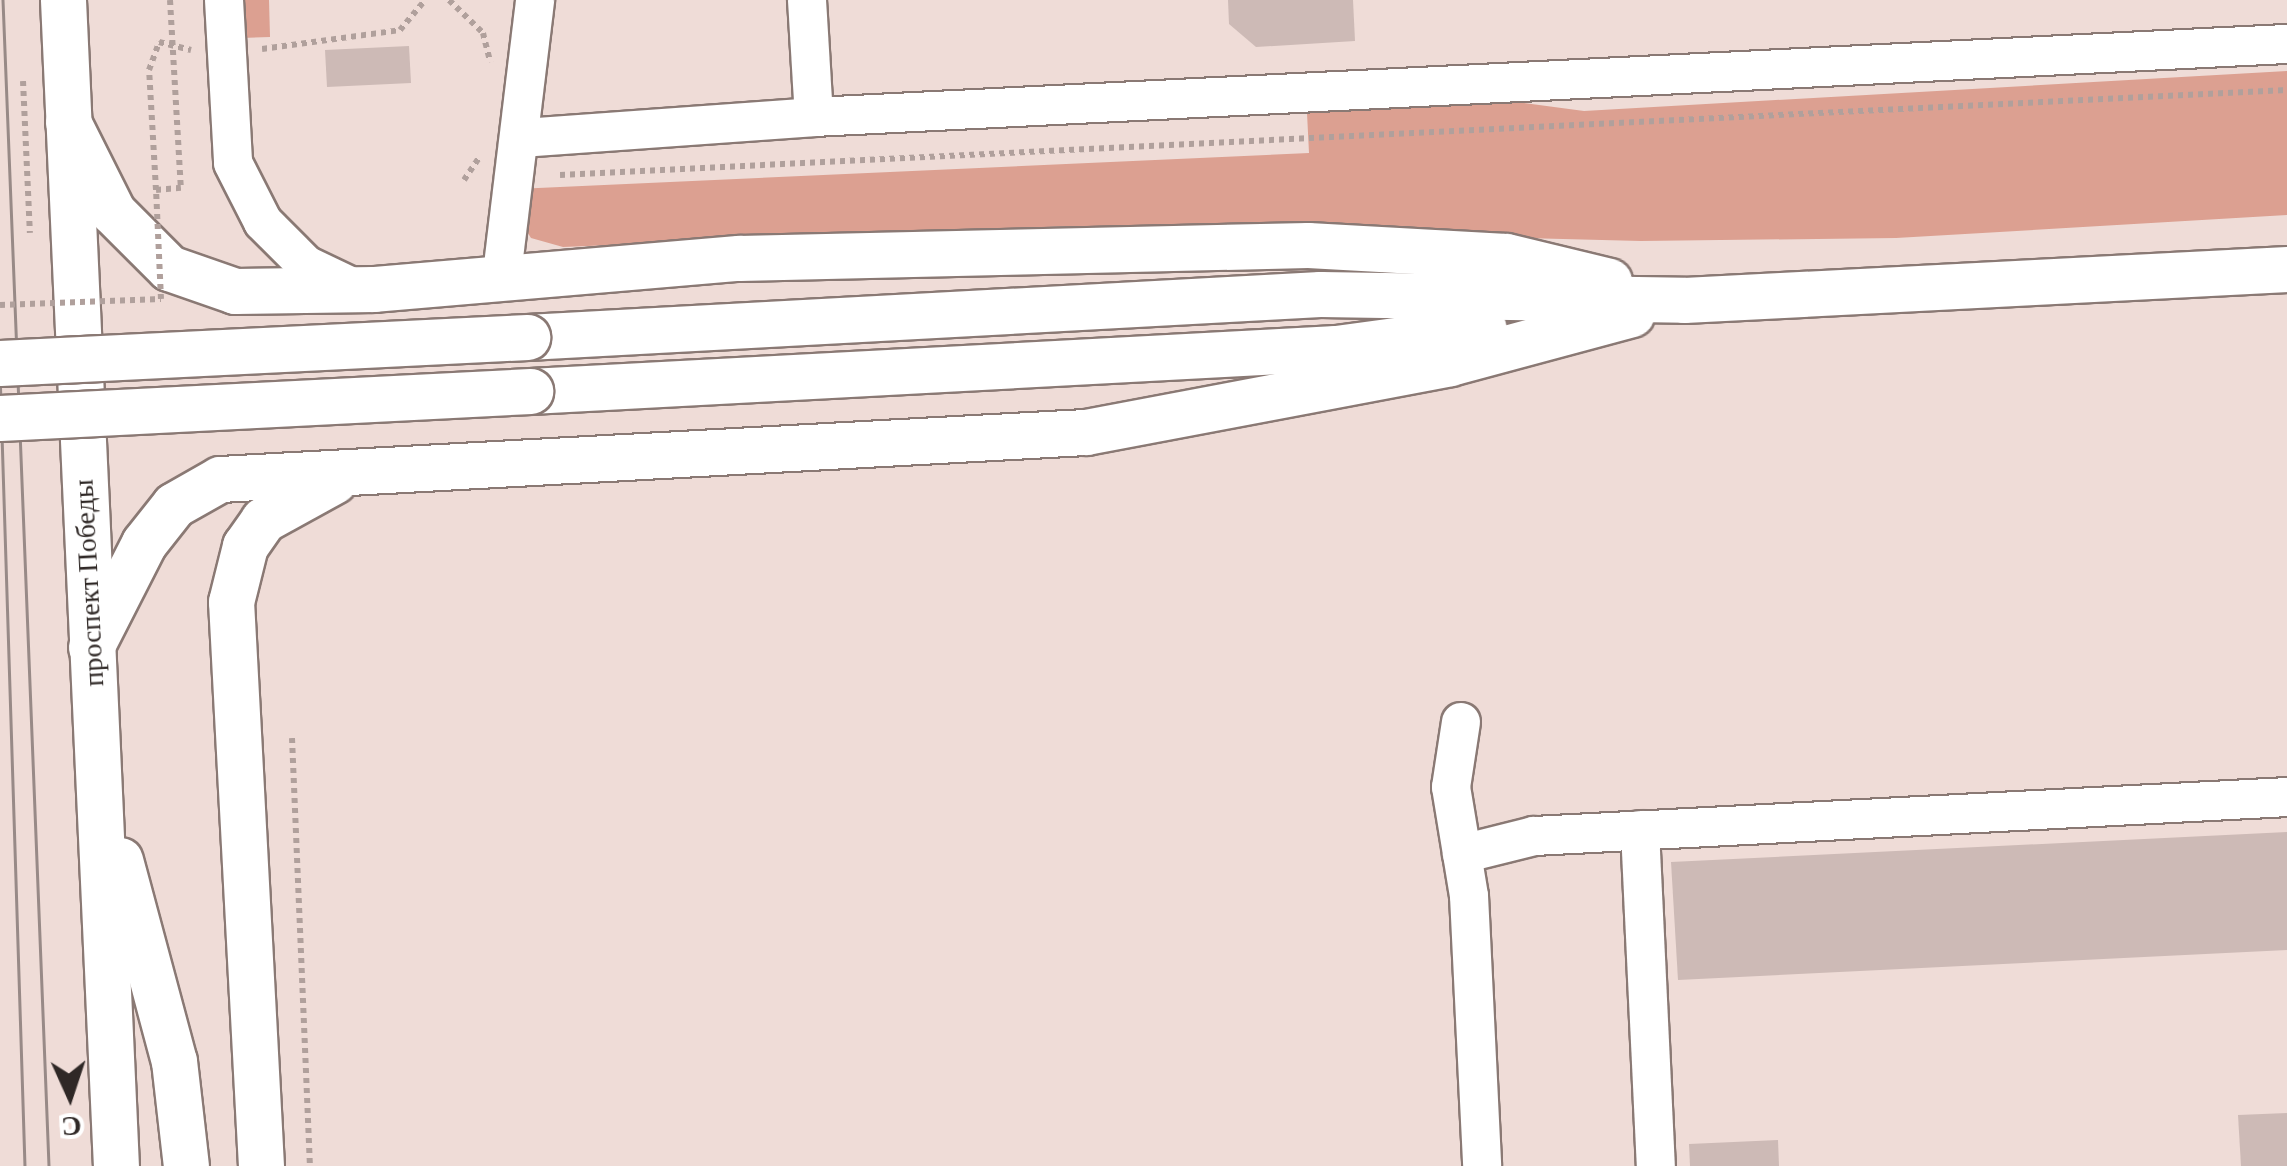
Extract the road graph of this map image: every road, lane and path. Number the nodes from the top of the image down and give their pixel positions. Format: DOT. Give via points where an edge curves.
graph roads {
  1 [pos="63,0"];
  2 [pos="170,0"];
  3 [pos="224,0"];
  4 [pos="425,0"];
  5 [pos="448,0"];
  6 [pos="535,0"];
  7 [pos="807,0"];
  8 [pos="173,42"];
  9 [pos="2287,44"];
  10 [pos="271,49"];
  11 [pos="190,50"];
  12 [pos="491,66"];
  13 [pos="23,78"];
  14 [pos="2287,90"];
  15 [pos="814,116"];
  16 [pos="68,122"];
  17 [pos="503,139"];
  18 [pos="548,176"];
  19 [pos="464,180"];
  20 [pos="156,190"];
  21 [pos="28,196"];
  22 [pos="2287,269"];
  23 [pos="502,274"];
  24 [pos="356,290"];
  25 [pos="1684,300"];
  26 [pos="0,306"];
  27 [pos="0,363"];
  28 [pos="0,418"];
  29 [pos="358,470"];
  30 [pos="92,647"];
  31 [pos="1460,722"];
  32 [pos="292,738"];
  33 [pos="97,776"];
  34 [pos="2287,797"];
  35 [pos="1640,830"];
  36 [pos="1462,854"];
  37 [pos="116,1166"];
  38 [pos="186,1166"];
  39 [pos="261,1166"];
  40 [pos="310,1166"];
  41 [pos="1482,1166"];
  42 [pos="1656,1166"];
  1 -- 16 [label="main road, проспект Победы"];
  2 -- 8 [label="path"];
  3 -- 24 [label="street" via="232,163 263,222 306,265"];
  4 -- 10 [label="path" via="400,30"];
  5 -- 12 [label="path" via="483,34"];
  6 -- 17 [label="street"];
  7 -- 15 [label="street"];
  8 -- 11 [label="path"];
  8 -- 20 [label="path" via="160,42 149,70"];
  8 -- 20 [label="path, bridge" via="181,188"];
  9 -- 15 [label="street"];
  13 -- 21 [label="path"];
  14 -- 18 [label="path"];
  15 -- 17 [label="street"];
  16 -- 24 [label="main road" via="113,212 169,268 235,290"];
  16 -- 30 [label="main road, проспект Победы"];
  17 -- 19 [label="path"];
  17 -- 23 [label="street" via="510,178"];
  20 -- 26 [label="path, bridge" via="161,299"];
  22 -- 25 [label="main road"];
  23 -- 24 [label="main road"];
  23 -- 25 [label="main road" via="739,258 1308,246 1506,256"];
  25 -- 27 [label="main road, bridge" via="1320,294"];
  25 -- 28 [label="main road, bridge" via="1336,348"];
  25 -- 29 [label="main road" via="1450,363 1086,432"];
  29 -- 30 [label="main road" via="220,480 174,505 144,543"];
  29 -- 39 [label="main road" via="263,520 245,546 230,602"];
  30 -- 33 [label="main road, проспект Победы"];
  31 -- 36 [label="street" via="1451,787"];
  32 -- 40 [label="path"];
  33 -- 37 [label="main road, проспект Победы"];
  33 -- 38 [label="main road" via="174,1061"];
  34 -- 35 [label="street"];
  35 -- 36 [label="street" via="1534,836"];
  35 -- 42 [label="street"];
  36 -- 41 [label="street"];
}
